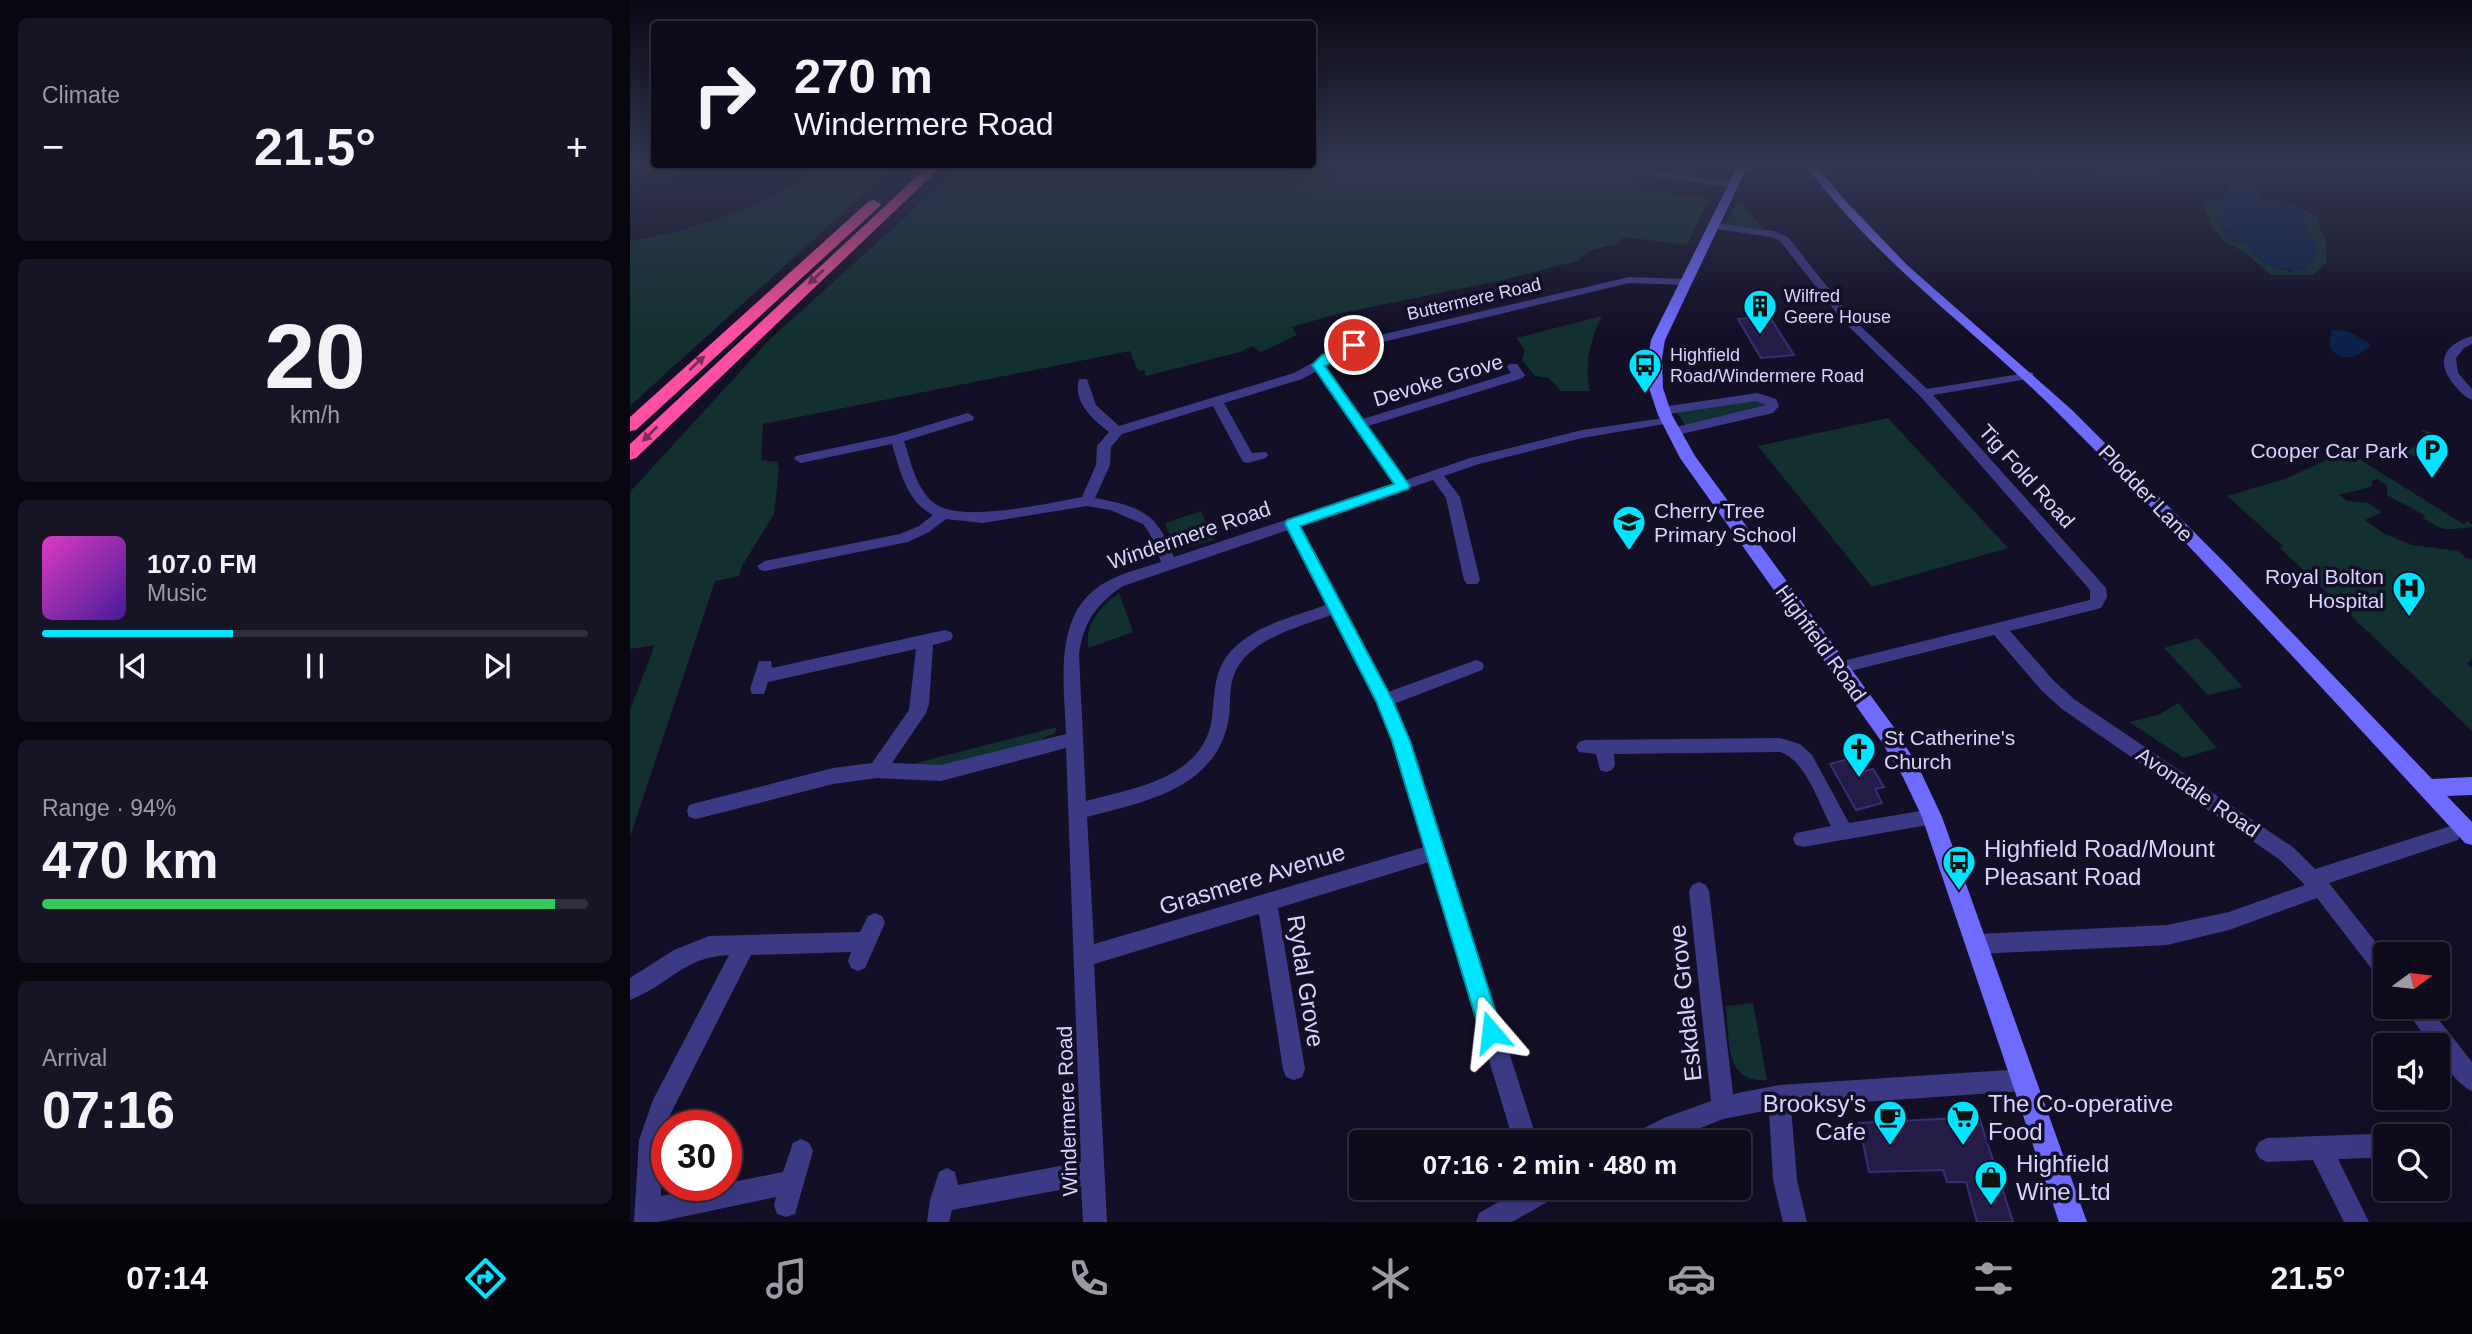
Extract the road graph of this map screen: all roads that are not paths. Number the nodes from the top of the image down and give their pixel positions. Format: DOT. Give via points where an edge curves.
graph roads {
  1 [pos="856,220"];
  2 [pos="878,220"];
  3 [pos="1717,220"];
  4 [pos="1858,220"];
  5 [pos="1714,226"];
  6 [pos="1686,282"];
  7 [pos="2472,340"];
  8 [pos="1319,365"];
  9 [pos="1513,367"];
  10 [pos="2028,375"];
  11 [pos="1079,387"];
  12 [pos="1924,393"];
  13 [pos="2472,396"];
  14 [pos="1217,401"];
  15 [pos="968,414"];
  16 [pos="1667,421"];
  17 [pos="1360,424"];
  18 [pos="630,426"];
  19 [pos="1117,431"];
  20 [pos="897,439"];
  21 [pos="630,454"];
  22 [pos="1261,455"];
  23 [pos="801,459"];
  24 [pos="1436,475"];
  25 [pos="1403,486"];
  26 [pos="1087,501"];
  27 [pos="943,514"];
  28 [pos="1292,524"];
  29 [pos="1169,563"];
  30 [pos="776,566"];
  31 [pos="1472,580"];
  32 [pos="1334,608"];
  33 [pos="1998,629"];
  34 [pos="945,636"];
  35 [pos="925,640"];
  36 [pos="1476,666"];
  37 [pos="1839,668"];
  38 [pos="761,677"];
  39 [pos="1384,701"];
  40 [pos="1074,739"];
  41 [pos="1585,747"];
  42 [pos="877,770"];
  43 [pos="2472,786"];
  44 [pos="2428,788"];
  45 [pos="696,811"];
  46 [pos="1077,812"];
  47 [pos="1931,817"];
  48 [pos="2464,827"];
  49 [pos="1843,831"];
  50 [pos="1803,839"];
  51 [pos="1435,852"];
  52 [pos="2317,884"];
  53 [pos="1699,891"];
  54 [pos="1266,902"];
  55 [pos="867,942"];
  56 [pos="1977,944"];
  57 [pos="745,946"];
  58 [pos="2373,955"];
  59 [pos="1083,957"];
  60 [pos="631,987"];
  61 [pos="2424,1019"];
  62 [pos="1294,1069"];
  63 [pos="2023,1080"];
  64 [pos="2472,1080"];
  65 [pos="1779,1097"];
  66 [pos="1723,1108"];
  67 [pos="1521,1130"];
  68 [pos="1664,1130"];
  69 [pos="2371,1146"];
  70 [pos="2320,1148"];
  71 [pos="2267,1150"];
  72 [pos="801,1151"];
  73 [pos="1093,1172"];
  74 [pos="942,1200"];
  75 [pos="1524,1200"];
  76 [pos="647,1216"];
  77 [pos="1094,1222"];
  78 [pos="1488,1222"];
  79 [pos="1795,1222"];
  80 [pos="2073,1222"];
  81 [pos="2357,1222"];
  18 -- 1 [label="highway, one-way"];
  2 -- 21 [label="highway, one-way"];
  3 -- 5 [label="street, Highfield Road"];
  4 -- 10 [label="street, Plodder Lane" via="1902,268"];
  5 -- 6 [label="street, Highfield Road"];
  5 -- 12 [label="street, Tig Fold Road" via="1784,239 1847,319"];
  6 -- 8 [label="street, Buttermere Road" via="1642,279 1616,283 1354,345"];
  6 -- 16 [label="street, Highfield Road" via="1656,349 1653,373"];
  7 -- 13 [label="street" via="2459,345 2449,359 2455,379"];
  8 -- 14 [label="street, Buttermere Road"];
  8 -- 17 [label="street"];
  9 -- 17 [label="street, Devoke Grove" via="1519,374"];
  10 -- 12 [label="street"];
  10 -- 44 [label="street, Plodder Lane" via="2222,570"];
  11 -- 19 [label="street" via="1094,415"];
  12 -- 33 [label="street, Tig Fold Road" via="2098,588 2095,604"];
  14 -- 19 [label="street, Buttermere Road"];
  14 -- 22 [label="street" via="1248,458"];
  15 -- 20 [label="street"];
  16 -- 16 [label="street" via="1757,397 1773,406 1768,410"];
  16 -- 24 [label="street, Windermere Road" via="1525,447"];
  16 -- 37 [label="street, Highfield Road"];
  17 -- 25 [label="street"];
  19 -- 26 [label="street" via="1104,446 1103,465"];
  20 -- 23 [label="street"];
  20 -- 27 [label="street" via="913,488 929,507"];
  24 -- 25 [label="street, Windermere Road"];
  24 -- 31 [label="street" via="1453,497"];
  25 -- 28 [label="street, Windermere Road"];
  26 -- 27 [label="street" via="983,518"];
  26 -- 29 [label="street" via="1113,506 1149,522"];
  27 -- 30 [label="street" via="903,538"];
  28 -- 29 [label="street, Windermere Road"];
  28 -- 32 [label="street"];
  29 -- 40 [label="street, Windermere Road" via="1104,591 1075,625 1071,655"];
  32 -- 39 [label="street"];
  32 -- 46 [label="street" via="1260,638 1234,659 1225,673 1215,741 1194,769 1162,787"];
  33 -- 37 [label="street, Tig Fold Road"];
  33 -- 52 [label="street, Avondale Road" via="2068,704 2270,840"];
  34 -- 35 [label="street"];
  35 -- 38 [label="street"];
  35 -- 42 [label="street" via="917,713"];
  36 -- 39 [label="street"];
  37 -- 47 [label="street, Highfield Road" via="1905,762"];
  39 -- 51 [label="street"];
  40 -- 42 [label="street" via="941,773"];
  40 -- 46 [label="street, Windermere Road"];
  41 -- 49 [label="street" via="1605,756 1710,753 1780,745 1794,749 1806,760"];
  42 -- 45 [label="street" via="733,794"];
  43 -- 44 [label="street"];
  44 -- 48 [label="street, Plodder Lane"];
  46 -- 59 [label="street, Windermere Road"];
  47 -- 49 [label="street"];
  47 -- 56 [label="street, Highfield Road"];
  48 -- 52 [label="street"];
  49 -- 50 [label="street"];
  51 -- 54 [label="street, Grasmere Avenue"];
  51 -- 67 [label="street"];
  52 -- 56 [label="street" via="2229,921 2167,935"];
  52 -- 58 [label="street, Avondale Road"];
  53 -- 66 [label="street, Eskdale Grove"];
  54 -- 59 [label="street, Grasmere Avenue"];
  54 -- 62 [label="street, Rydal Grove"];
  55 -- 57 [label="street"];
  56 -- 63 [label="street, Highfield Road"];
  57 -- 60 [label="street" via="696,950"];
  57 -- 76 [label="street" via="653,1127"];
  59 -- 73 [label="street, Windermere Road"];
  61 -- 64 [label="street"];
  63 -- 65 [label="street"];
  63 -- 80 [label="street, Highfield Road"];
  65 -- 66 [label="street"];
  65 -- 79 [label="street" via="1785,1180"];
  66 -- 68 [label="street"];
  69 -- 70 [label="street"];
  70 -- 71 [label="street"];
  70 -- 81 [label="street"];
  72 -- 76 [label="street" via="789,1193"];
  73 -- 74 [label="street"];
  73 -- 77 [label="street, Windermere Road"];
  75 -- 78 [label="street"];
}
